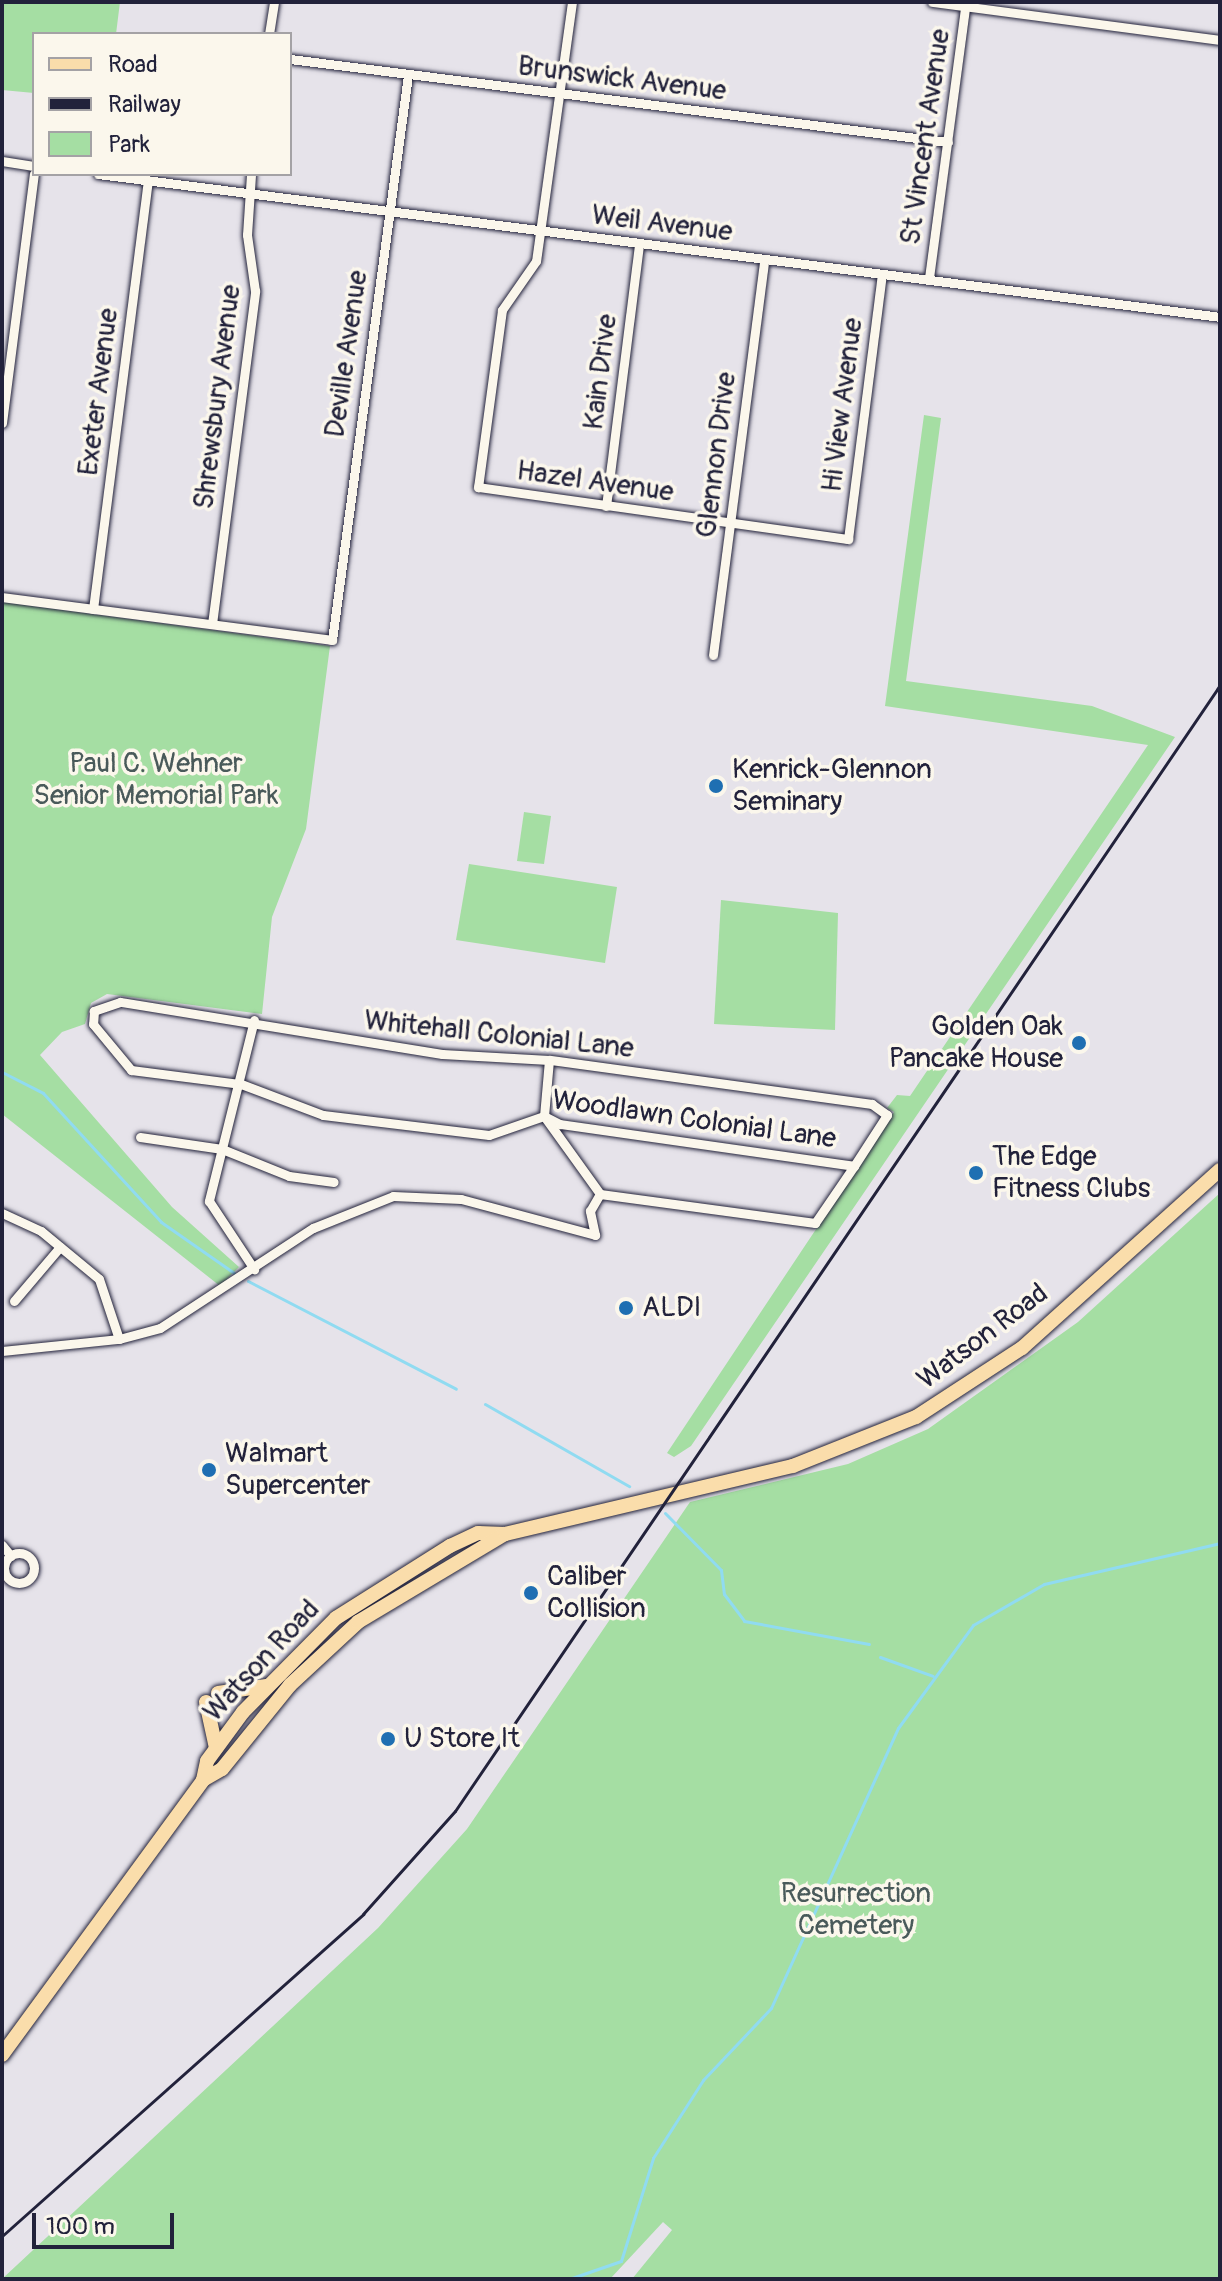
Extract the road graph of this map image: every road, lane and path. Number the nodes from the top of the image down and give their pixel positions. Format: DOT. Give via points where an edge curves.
graph roads {
  1 [pos="274,2"];
  2 [pos="572,2"];
  3 [pos="932,2"];
  4 [pos="966,4"];
  5 [pos="269,32"];
  6 [pos="1220,40"];
  7 [pos="292,59"];
  8 [pos="408,75"];
  9 [pos="559,93"];
  10 [pos="948,142"];
  11 [pos="2,161"];
  12 [pos="32,166"];
  13 [pos="34,176"];
  14 [pos="112,176"];
  15 [pos="251,176"];
  16 [pos="148,181"];
  17 [pos="248,194"];
  18 [pos="388,211"];
  19 [pos="540,231"];
  20 [pos="639,243"];
  21 [pos="764,260"];
  22 [pos="882,275"];
  23 [pos="929,278"];
  24 [pos="1220,317"];
  25 [pos="2,423"];
  26 [pos="606,506"];
  27 [pos="729,523"];
  28 [pos="848,539"];
  29 [pos="2,597"];
  30 [pos="93,609"];
  31 [pos="212,624"];
  32 [pos="713,655"];
  33 [pos="104,1003"];
  34 [pos="254,1020"];
  35 [pos="549,1060"];
  36 [pos="241,1084"];
  37 [pos="887,1115"];
  38 [pos="544,1116"];
  39 [pos="140,1137"];
  40 [pos="222,1149"];
  41 [pos="854,1166"];
  42 [pos="1220,1170"];
  43 [pos="334,1182"];
  44 [pos="600,1194"];
  45 [pos="2,1213"];
  46 [pos="60,1247"];
  47 [pos="254,1269"];
  48 [pos="14,1301"];
  49 [pos="119,1339"];
  50 [pos="2,1351"];
  51 [pos="505,1534"];
  52 [pos="2,1545"];
  53 [pos="11,1556"];
  54 [pos="267,1686"];
  55 [pos="216,1748"];
  56 [pos="203,1780"];
  57 [pos="2,2055"];
  1 -- 5 [label="street"];
  2 -- 9 [label="street"];
  3 -- 4 [label="street"];
  4 -- 6 [label="street"];
  4 -- 10 [label="street, St Vincent Avenue"];
  7 -- 8 [label="street, Brunswick Avenue"];
  8 -- 9 [label="street, Brunswick Avenue"];
  8 -- 18 [label="street, Deville Avenue"];
  9 -- 10 [label="street, Brunswick Avenue"];
  9 -- 19 [label="street"];
  10 -- 23 [label="street, St Vincent Avenue"];
  11 -- 12 [label="street"];
  13 -- 25 [label="street"];
  14 -- 16 [label="street, Weil Avenue"];
  15 -- 17 [label="street, Shrewsbury Avenue"];
  16 -- 17 [label="street, Weil Avenue"];
  16 -- 30 [label="street, Exeter Avenue"];
  17 -- 18 [label="street, Weil Avenue"];
  17 -- 31 [label="street, Shrewsbury Avenue" via="255,291"];
  18 -- 19 [label="street, Weil Avenue"];
  18 -- 31 [label="street, Deville Avenue" via="332,640"];
  19 -- 20 [label="street, Weil Avenue"];
  19 -- 26 [label="street, Hazel Avenue" via="532,269 502,310 478,487"];
  20 -- 21 [label="street, Weil Avenue"];
  20 -- 26 [label="street, Kain Drive"];
  21 -- 22 [label="street, Weil Avenue"];
  21 -- 27 [label="street, Glennon Drive"];
  22 -- 23 [label="street, Weil Avenue"];
  22 -- 28 [label="street, Hi View Avenue"];
  23 -- 24 [label="street, Weil Avenue"];
  26 -- 27 [label="street, Hazel Avenue"];
  27 -- 28 [label="street, Hazel Avenue"];
  27 -- 32 [label="street, Glennon Drive"];
  29 -- 30 [label="street"];
  30 -- 31 [label="street"];
  33 -- 34 [label="street, Whitehall Colonial Lane"];
  33 -- 36 [label="street, Woodlawn Colonial Lane" via="93,1024 131,1070"];
  34 -- 35 [label="street, Whitehall Colonial Lane" via="427,1052"];
  34 -- 36 [label="street"];
  35 -- 37 [label="street, Whitehall Colonial Lane" via="872,1104"];
  35 -- 38 [label="street"];
  36 -- 38 [label="street, Woodlawn Colonial Lane" via="323,1115 489,1135"];
  36 -- 40 [label="street"];
  37 -- 41 [label="street, Woodlawn Colonial Lane"];
  38 -- 41 [label="street, Woodlawn Colonial Lane" via="560,1124"];
  38 -- 44 [label="street"];
  39 -- 40 [label="street"];
  40 -- 43 [label="street" via="289,1176"];
  40 -- 47 [label="street" via="209,1201"];
  41 -- 44 [label="street" via="815,1223"];
  42 -- 51 [label="main road, Watson Road" via="1022,1348 903,1424 793,1466"];
  44 -- 47 [label="street" via="590,1211 595,1235 461,1199 393,1196 346,1210"];
  45 -- 46 [label="street"];
  46 -- 48 [label="street"];
  46 -- 49 [label="street" via="108,1291"];
  47 -- 49 [label="street" via="182,1316"];
  49 -- 50 [label="street"];
  51 -- 54 [label="main road, Watson Road" via="478,1533 390,1579 336,1618"];
  51 -- 56 [label="main road, Watson Road" via="358,1622"];
  52 -- 53 [label="street"];
  54 -- 55 [label="main road, Watson Road"];
  54 -- 55 [label="main road" via="212,1698"];
  55 -- 56 [label="main road, Watson Road"];
  56 -- 57 [label="main road, Watson Road"];
}
